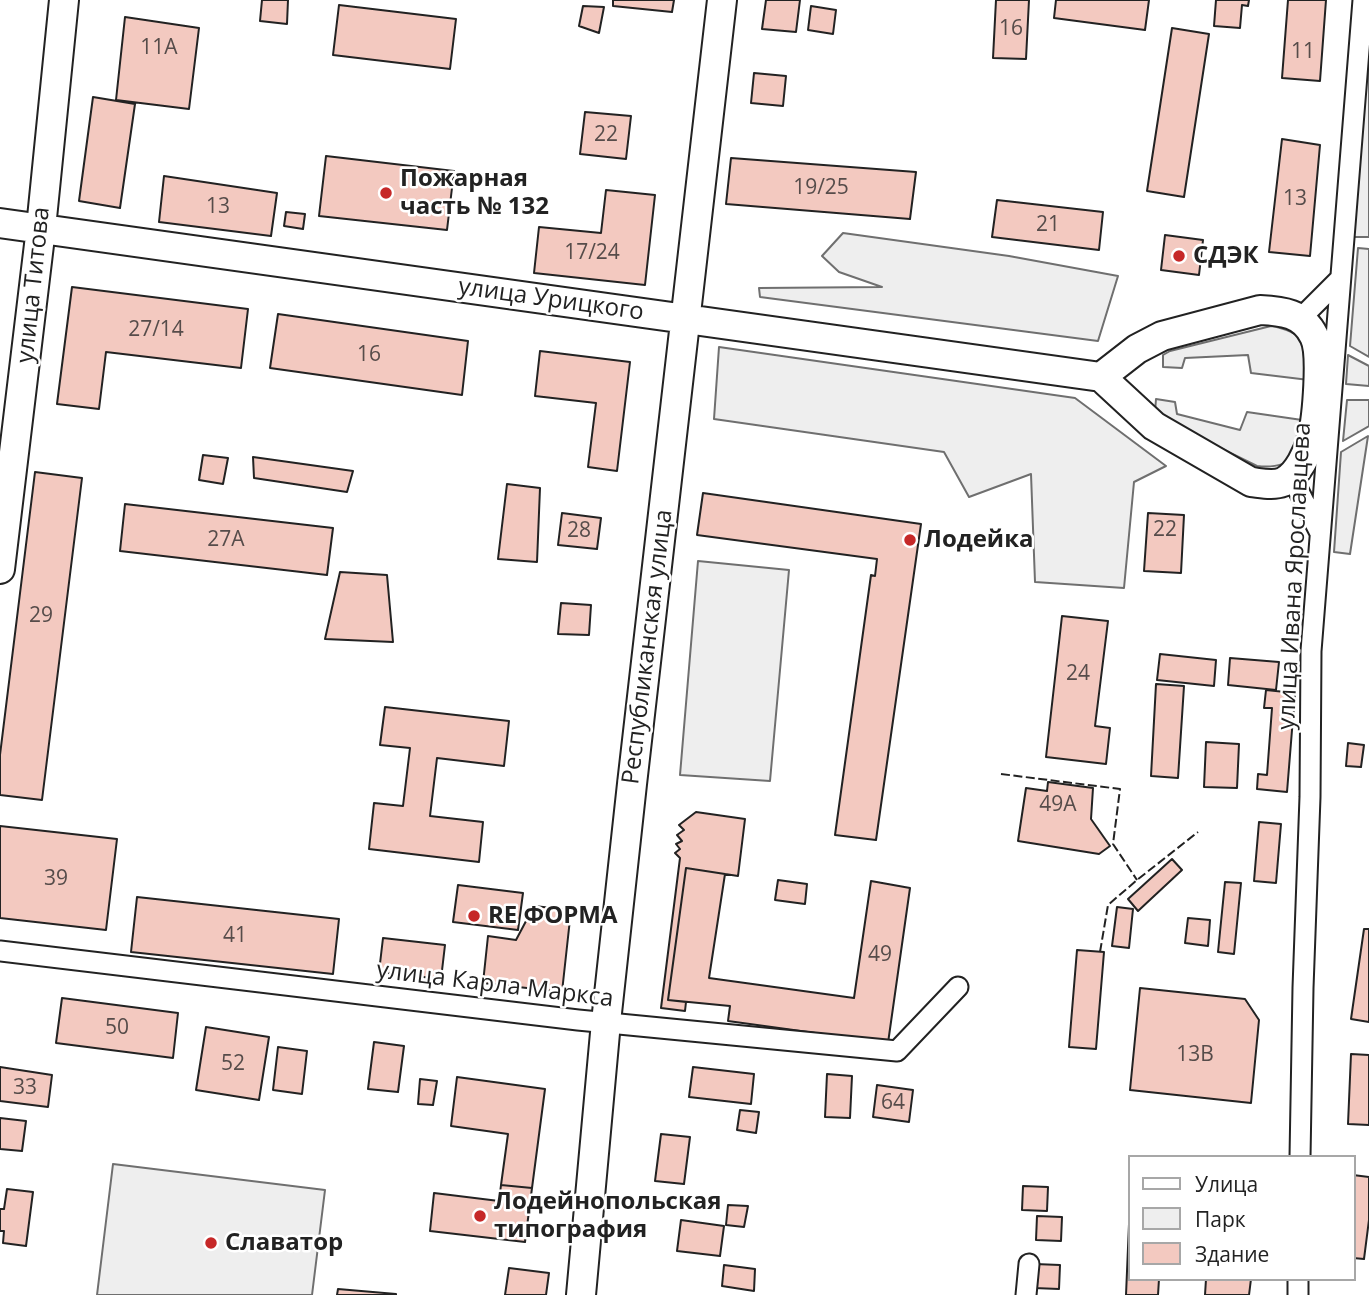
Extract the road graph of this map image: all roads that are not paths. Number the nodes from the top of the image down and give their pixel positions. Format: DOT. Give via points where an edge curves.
graph roads {
  1 [pos="64,0"];
  2 [pos="722,0"];
  3 [pos="1363,0"];
  4 [pos="0,223"];
  5 [pos="41,228"];
  6 [pos="1340,279"];
  7 [pos="686,319"];
  8 [pos="1300,319"];
  9 [pos="1101,377"];
  10 [pos="1291,476"];
  11 [pos="1320,532"];
  12 [pos="0,569"];
  13 [pos="0,951"];
  14 [pos="958,987"];
  15 [pos="606,1022"];
  16 [pos="1300,1155"];
  17 [pos="1029,1264"];
  18 [pos="581,1295"];
  19 [pos="1026,1295"];
  1 -- 5 [label="street, улица Титова"];
  2 -- 7 [label="street, Республиканская улица"];
  3 -- 6 [label="street, улица Ивана Ярославцева"];
  4 -- 5 [label="street, улица Урицкого"];
  5 -- 7 [label="street, улица Урицкого"];
  5 -- 12 [label="street, улица Титова"];
  6 -- 8 [label="street"];
  6 -- 11 [label="street, улица Ивана Ярославцева"];
  7 -- 9 [label="street, улица Урицкого"];
  7 -- 15 [label="street, Республиканская улица"];
  8 -- 9 [label="street" via="1285,311 1260,310 1162,336"];
  8 -- 10 [label="street" via="1315,337 1319,365 1312,437"];
  9 -- 10 [label="street" via="1154,426 1251,482 1283,482"];
  10 -- 11 [label="street"];
  11 -- 16 [label="street, улица Ивана Ярославцева" via="1311,652"];
  13 -- 15 [label="street, улица Карла Маркса"];
  14 -- 15 [label="street, улица Карла Маркса" via="897,1051"];
  15 -- 18 [label="street, Республиканская улица"];
  17 -- 19 [label="street"];
}
